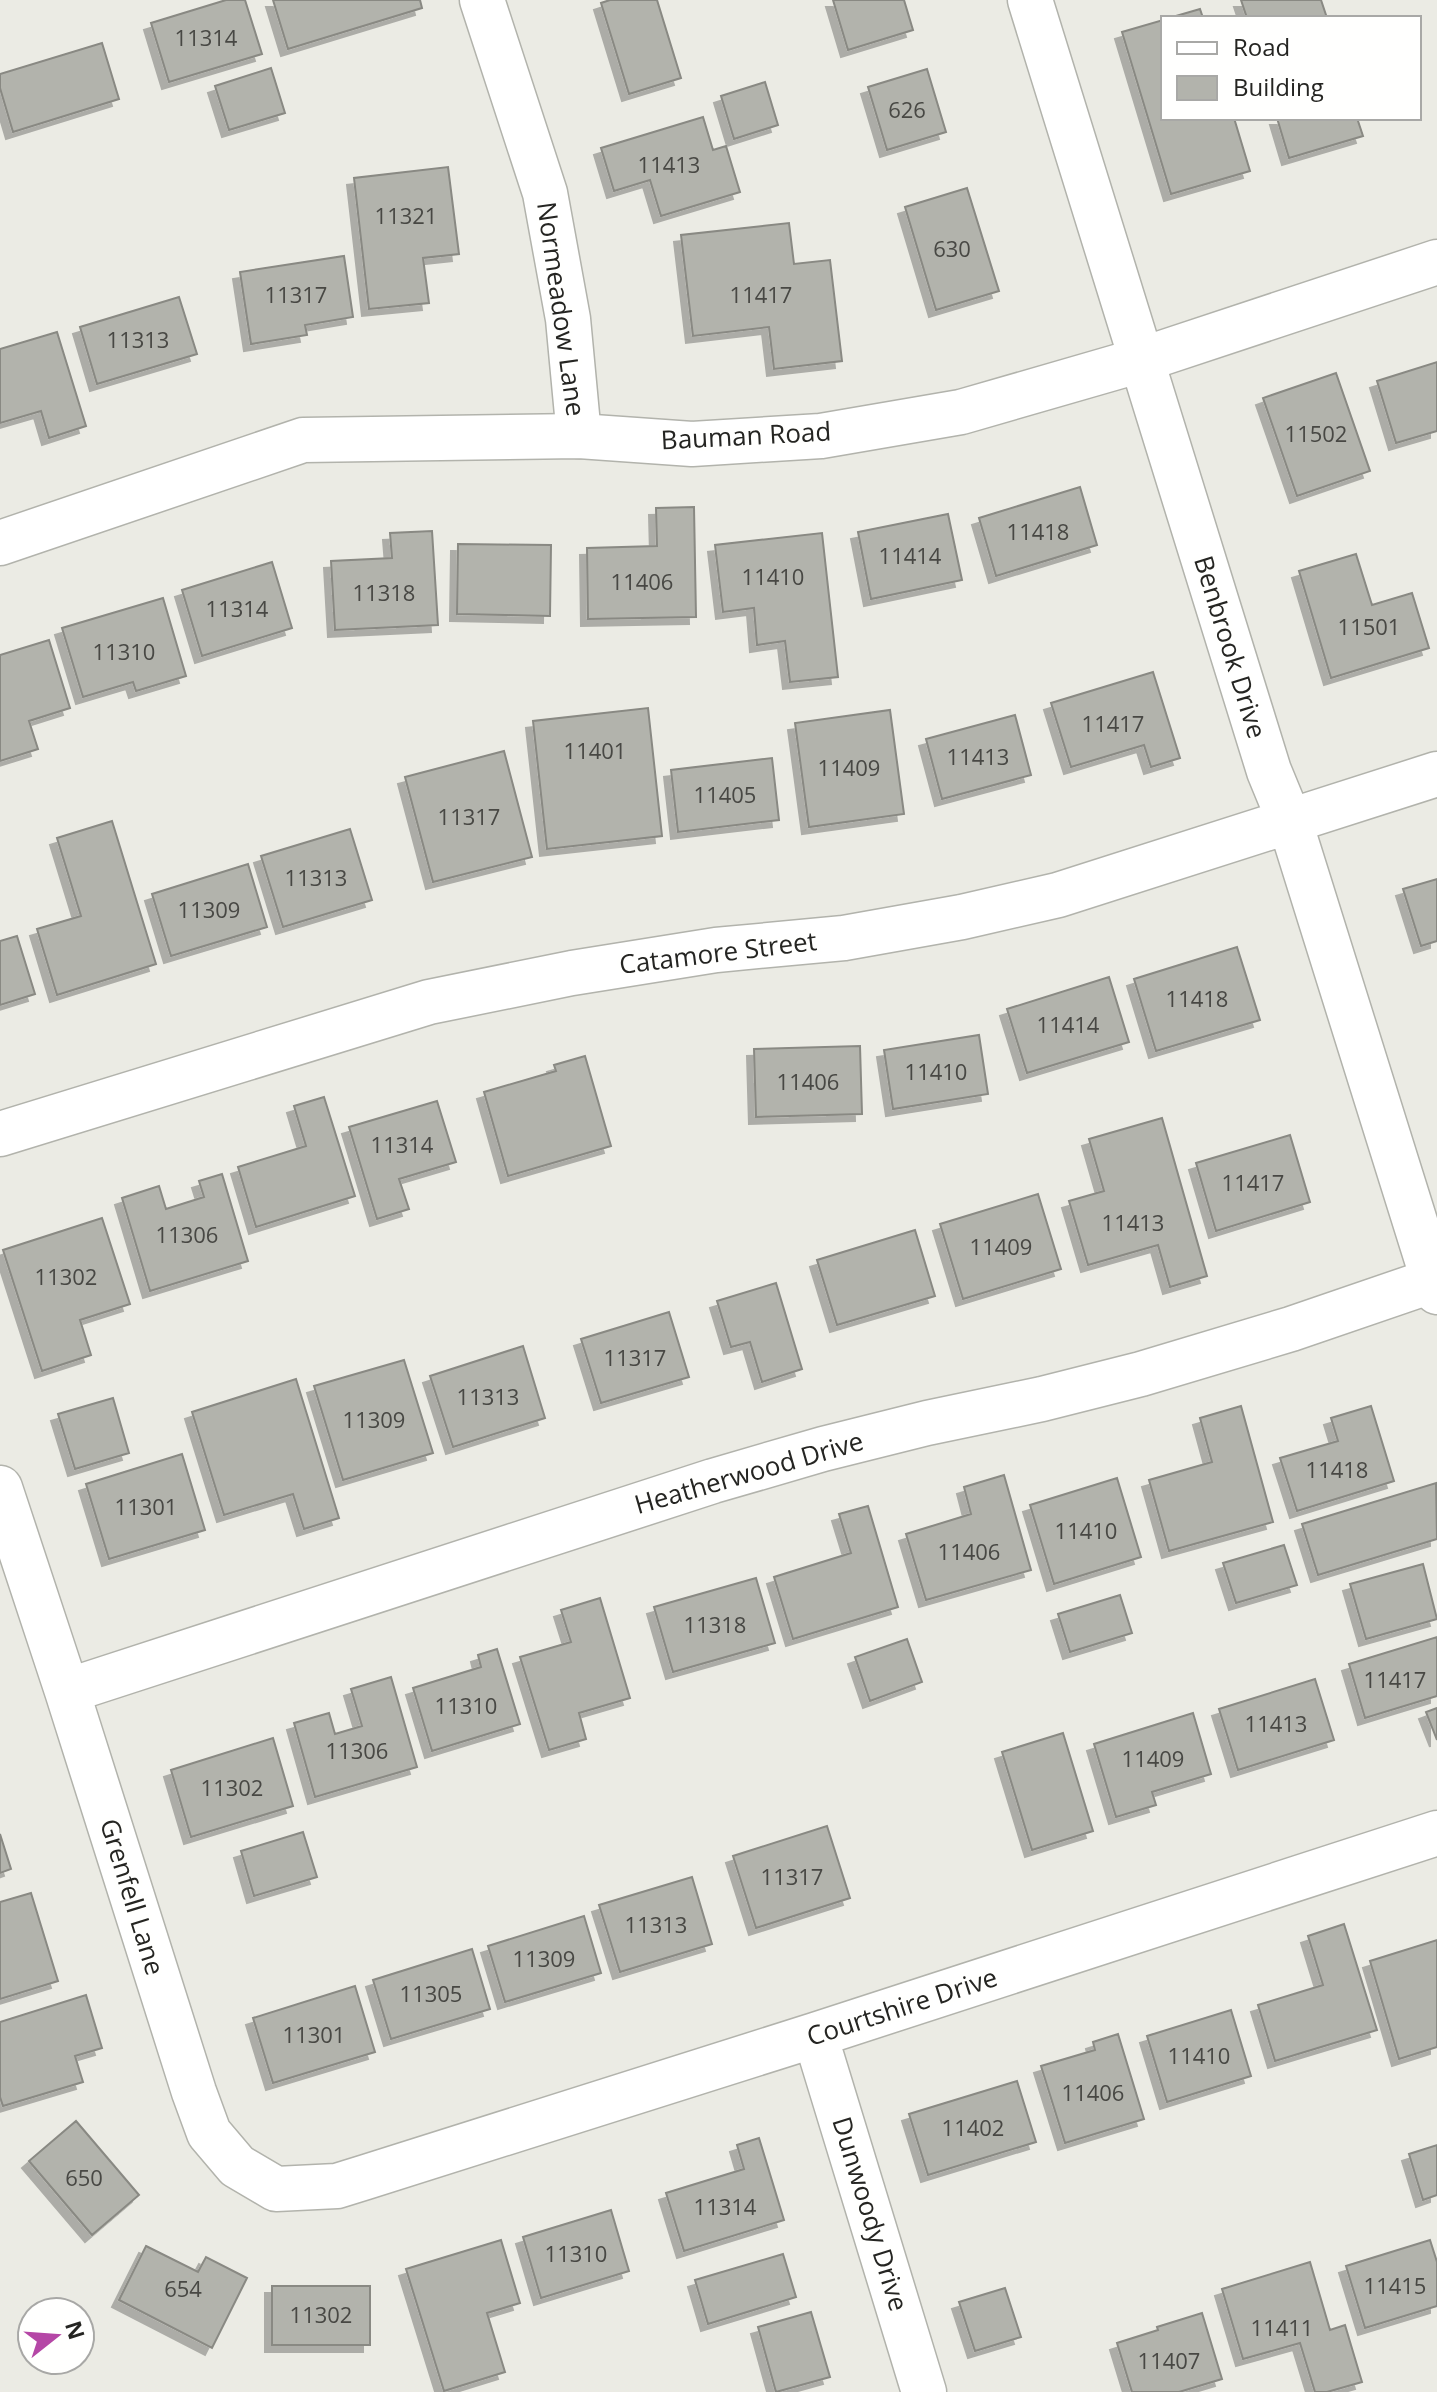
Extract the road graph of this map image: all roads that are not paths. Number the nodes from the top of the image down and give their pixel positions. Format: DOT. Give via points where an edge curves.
graph roads {
  1 [pos="482,0"];
  2 [pos="1030,0"];
  3 [pos="1437,262"];
  4 [pos="1141,360"];
  5 [pos="579,436"];
  6 [pos="0,543"];
  7 [pos="1437,774"];
  8 [pos="1290,822"];
  9 [pos="0,1134"];
  10 [pos="1436,1284"];
  11 [pos="0,1488"];
  12 [pos="67,1691"];
  13 [pos="1437,1833"];
  14 [pos="815,2035"];
  15 [pos="366,2177"];
  16 [pos="924,2392"];
  1 -- 5 [label="street, Normeadow Lane" via="545,193 568,319"];
  2 -- 4 [label="street, Benbrook Drive"];
  3 -- 4 [label="street, Bauman Road"];
  4 -- 5 [label="street, Bauman Road" via="961,412 821,436 692,444"];
  4 -- 8 [label="street, Benbrook Drive" via="1269,771"];
  5 -- 6 [label="street, Bauman Road" via="303,440"];
  7 -- 8 [label="street, Catamore Street"];
  8 -- 9 [label="street, Catamore Street" via="1058,895 962,917 844,938 701,952 429,1002"];
  8 -- 10 [label="street, Benbrook Drive"];
  10 -- 12 [label="street, Heatherwood Drive" via="1141,1374 823,1449 713,1481"];
  11 -- 12 [label="street, Grenfell Lane"];
  12 -- 15 [label="street, Grenfell Lane" via="209,2133 237,2166 276,2189 337,2186"];
  13 -- 14 [label="street, Courtshire Drive"];
  14 -- 15 [label="street, Courtshire Drive"];
  14 -- 16 [label="street, Dunwoody Drive"];
}
